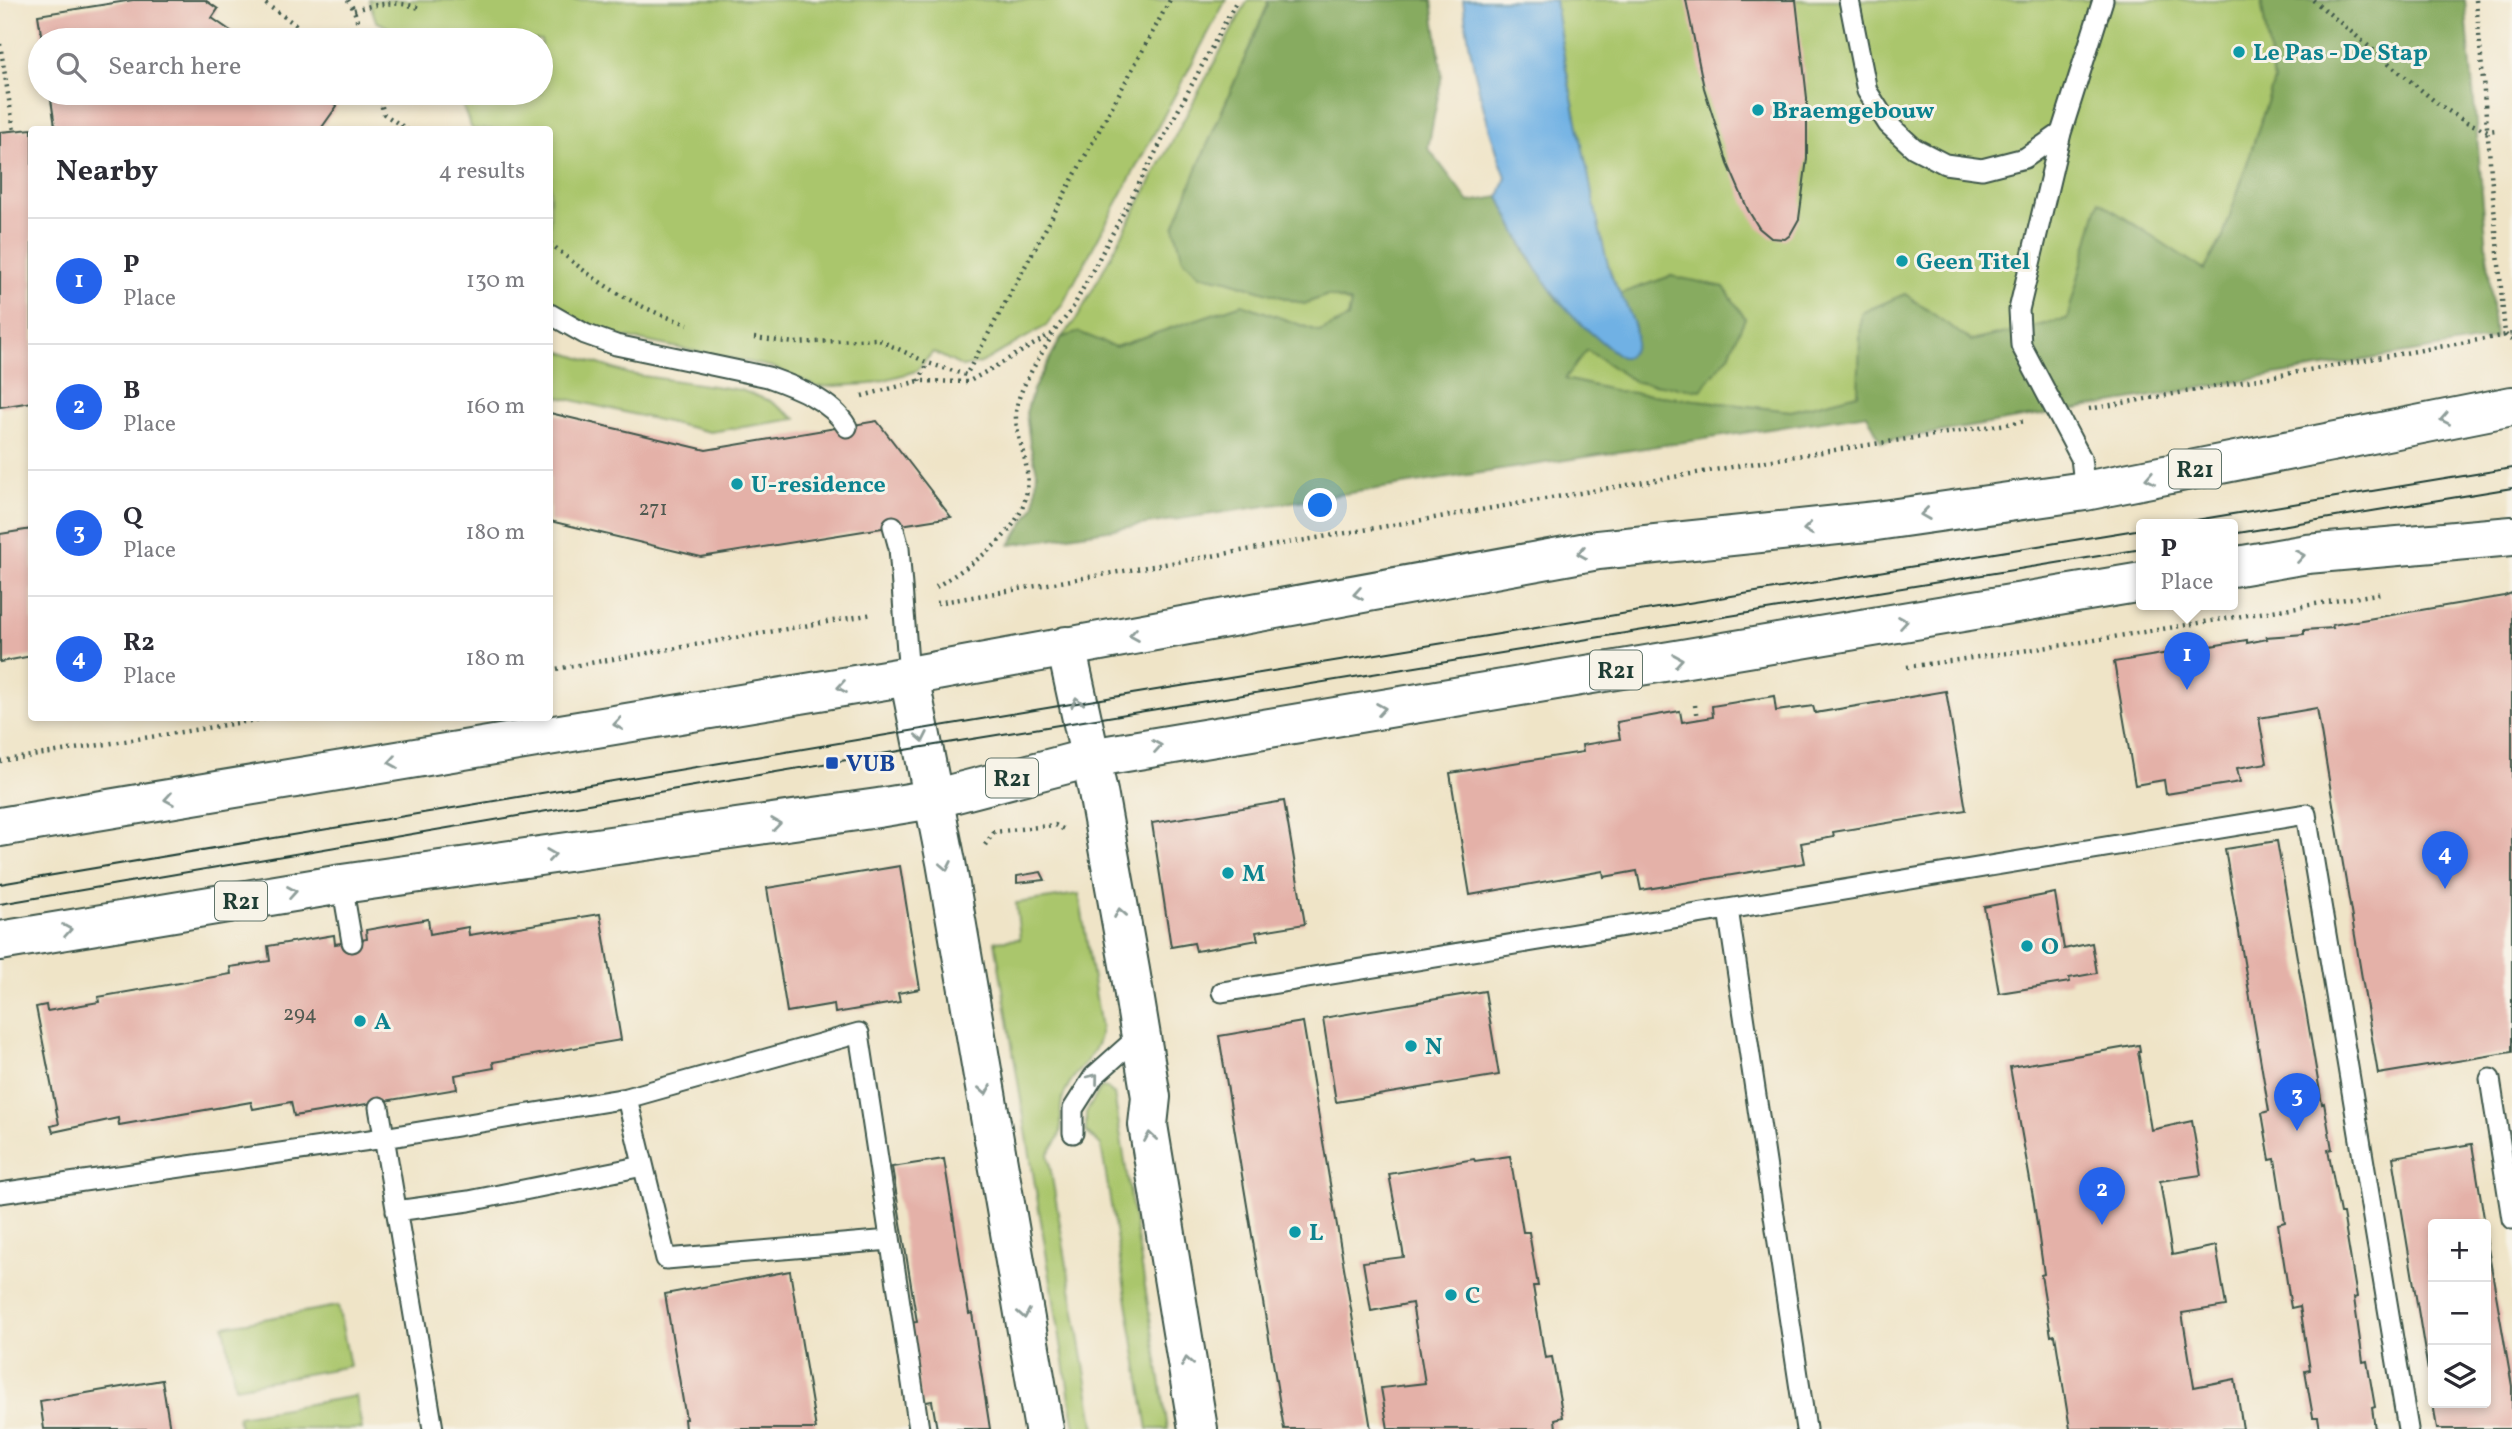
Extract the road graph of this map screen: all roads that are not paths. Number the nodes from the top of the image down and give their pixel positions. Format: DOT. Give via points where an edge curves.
graph roads {
  1 [pos="1849,0"];
  2 [pos="2103,0"];
  3 [pos="2061,133"];
  4 [pos="553,316"];
  5 [pos="2512,406"];
  6 [pos="847,427"];
  7 [pos="2085,491"];
  8 [pos="893,526"];
  9 [pos="2512,536"];
  10 [pos="2238,566"];
  11 [pos="2136,583"];
  12 [pos="1066,646"];
  13 [pos="909,676"];
  14 [pos="1090,758"];
  15 [pos="933,799"];
  16 [pos="0,827"];
  17 [pos="342,884"];
  18 [pos="1728,909"];
  19 [pos="0,941"];
  20 [pos="352,942"];
  21 [pos="1222,992"];
  22 [pos="1140,1035"];
  23 [pos="2490,1079"];
  24 [pos="627,1098"];
  25 [pos="379,1107"];
  26 [pos="1073,1133"];
  27 [pos="384,1138"];
  28 [pos="643,1166"];
  29 [pos="0,1193"];
  30 [pos="397,1211"];
  31 [pos="2512,1219"];
  32 [pos="890,1240"];
  33 [pos="433,1429"];
  34 [pos="919,1429"];
  35 [pos="1044,1429"];
  36 [pos="1198,1429"];
  37 [pos="1806,1429"];
  38 [pos="2408,1429"];
  1 -- 3 [label="lane" via="1867,91 1888,124 1914,148 1945,164 1982,169 2025,158"];
  2 -- 3 [label="lane"];
  3 -- 7 [label="lane" via="2019,310 2021,345 2081,458"];
  4 -- 6 [label="lane" via="616,345 790,385 827,405"];
  5 -- 7 [label="main road, R21, one-way"];
  7 -- 12 [label="main road, R21, one-way" via="1876,521 1598,550"];
  8 -- 13 [label="lane" via="899,548"];
  10 -- 9 [label="main road, one-way" via="2307,554"];
  14 -- 11 [label="main road, R21, one-way"];
  12 -- 13 [label="main road, R21"];
  14 -- 12 [label="main road, one-way"];
  13 -- 15 [label="main road, one-way"];
  13 -- 16 [label="main road, R21, one-way"];
  14 -- 15 [label="main road, R21"];
  22 -- 14 [label="main road, one-way"];
  17 -- 15 [label="main road, R21, one-way"];
  15 -- 35 [label="main road, one-way"];
  19 -- 17 [label="main road, R21, one-way"];
  17 -- 20 [label="lane"];
  18 -- 21 [label="lane"];
  18 -- 37 [label="lane"];
  18 -- 38 [label="lane" via="2306,814"];
  26 -- 22 [label="lane, one-way" via="1073,1108 1094,1076"];
  36 -- 22 [label="main road, one-way" via="1148,1125 1152,1097"];
  23 -- 31 [label="lane"];
  24 -- 27 [label="lane"];
  24 -- 28 [label="lane"];
  24 -- 32 [label="lane" via="859,1033"];
  25 -- 27 [label="lane"];
  27 -- 29 [label="lane"];
  27 -- 30 [label="lane"];
  28 -- 30 [label="lane"];
  28 -- 32 [label="lane" via="666,1259"];
  30 -- 33 [label="lane"];
  32 -- 34 [label="lane"];
}
